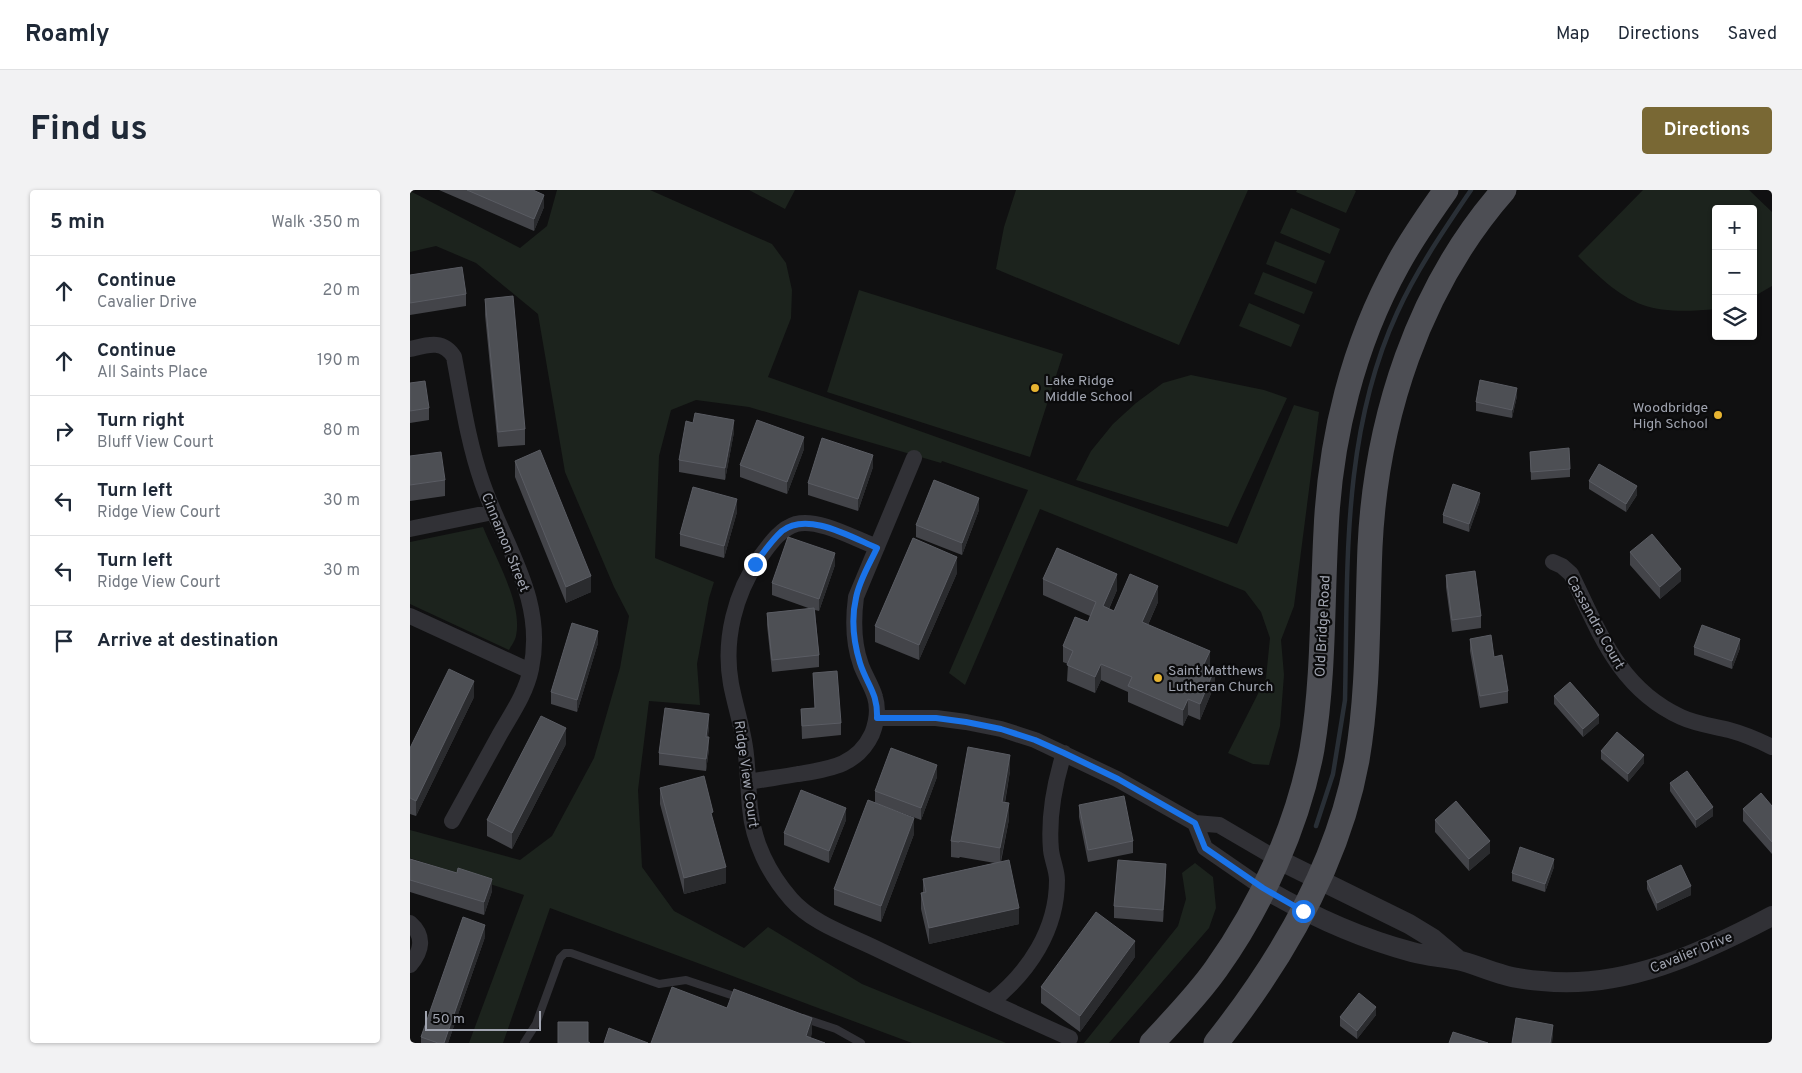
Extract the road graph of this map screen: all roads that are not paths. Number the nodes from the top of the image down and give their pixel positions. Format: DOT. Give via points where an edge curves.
graph roads {
  1 [pos="1446,190"];
  2 [pos="1504,190"];
  3 [pos="410,349"];
  4 [pos="914,458"];
  5 [pos="493,512"];
  6 [pos="410,529"];
  7 [pos="877,548"];
  8 [pos="1553,562"];
  9 [pos="410,616"];
  10 [pos="530,671"];
  11 [pos="877,718"];
  12 [pos="1772,746"];
  13 [pos="1064,753"];
  14 [pos="749,782"];
  15 [pos="452,821"];
  16 [pos="1195,823"];
  17 [pos="1278,859"];
  18 [pos="1319,878"];
  19 [pos="1263,888"];
  20 [pos="1303,911"];
  21 [pos="1772,916"];
  22 [pos="410,923"];
  23 [pos="1459,960"];
  24 [pos="410,965"];
  25 [pos="752,1002"];
  26 [pos="991,1002"];
  27 [pos="798,1017"];
  28 [pos="1070,1038"];
  29 [pos="524,1043"];
  30 [pos="861,1043"];
  31 [pos="1152,1043"];
  32 [pos="1216,1043"];
  1 -- 17 [label="main road, Old Bridge Road" via="1418,230 1378,303 1348,386 1329,491 1323,635 1312,750"];
  2 -- 18 [label="main road" via="1447,271 1422,320 1393,398 1375,492 1368,641 1356,760 1346,805"];
  3 -- 5 [label="street, Cinnamon Street" via="435,344 451,350 472,449"];
  4 -- 7 [label="street"];
  5 -- 6 [label="street"];
  5 -- 10 [label="street, Cinnamon Street" via="526,586 532,610 534,634"];
  7 -- 11 [label="street" via="856,597 853,618 854,640 861,665 875,694"];
  7 -- 14 [label="street, Ridge View Court" via="818,524 794,525 770,544 748,576 736,605 729,654 731,684 745,746"];
  8 -- 12 [label="street, Cassandra Court" via="1571,574 1612,656 1642,692 1681,717"];
  9 -- 10 [label="street"];
  10 -- 15 [label="street, Cinnamon Street" via="524,691"];
  11 -- 13 [label="street" via="936,718 966,722 1001,729"];
  11 -- 14 [label="street" via="870,738 860,751 834,768"];
  13 -- 16 [label="street" via="1118,779"];
  13 -- 26 [label="street" via="1052,801 1050,829 1057,878 1049,925 1028,967"];
  14 -- 26 [label="street, Ridge View Court" via="755,834 763,856 793,901 811,917"];
  16 -- 17 [label="street" via="1219,825"];
  16 -- 19 [label="street" via="1205,848"];
  17 -- 18 [label="street, Cavalier Drive"];
  17 -- 19 [label="main road, Old Bridge Road"];
  18 -- 20 [label="main road"];
  18 -- 23 [label="street, Cavalier Drive" via="1416,927"];
  19 -- 20 [label="street, Cavalier Drive"];
  19 -- 31 [label="main road, Old Bridge Road" via="1236,940 1215,970"];
  20 -- 23 [label="street, Cavalier Drive" via="1349,932 1404,950"];
  20 -- 32 [label="main road" via="1258,986"];
  21 -- 23 [label="street, Cavalier Drive" via="1681,959 1614,978 1542,982 1503,975"];
  22 -- 24 [label="street" via="420,936 421,945"];
  25 -- 29 [label="lane" via="686,980 659,984 565,953 560,958 536,1024"];
  26 -- 28 [label="street, Ridge View Court"];
  27 -- 30 [label="lane" via="836,1029"];
}
